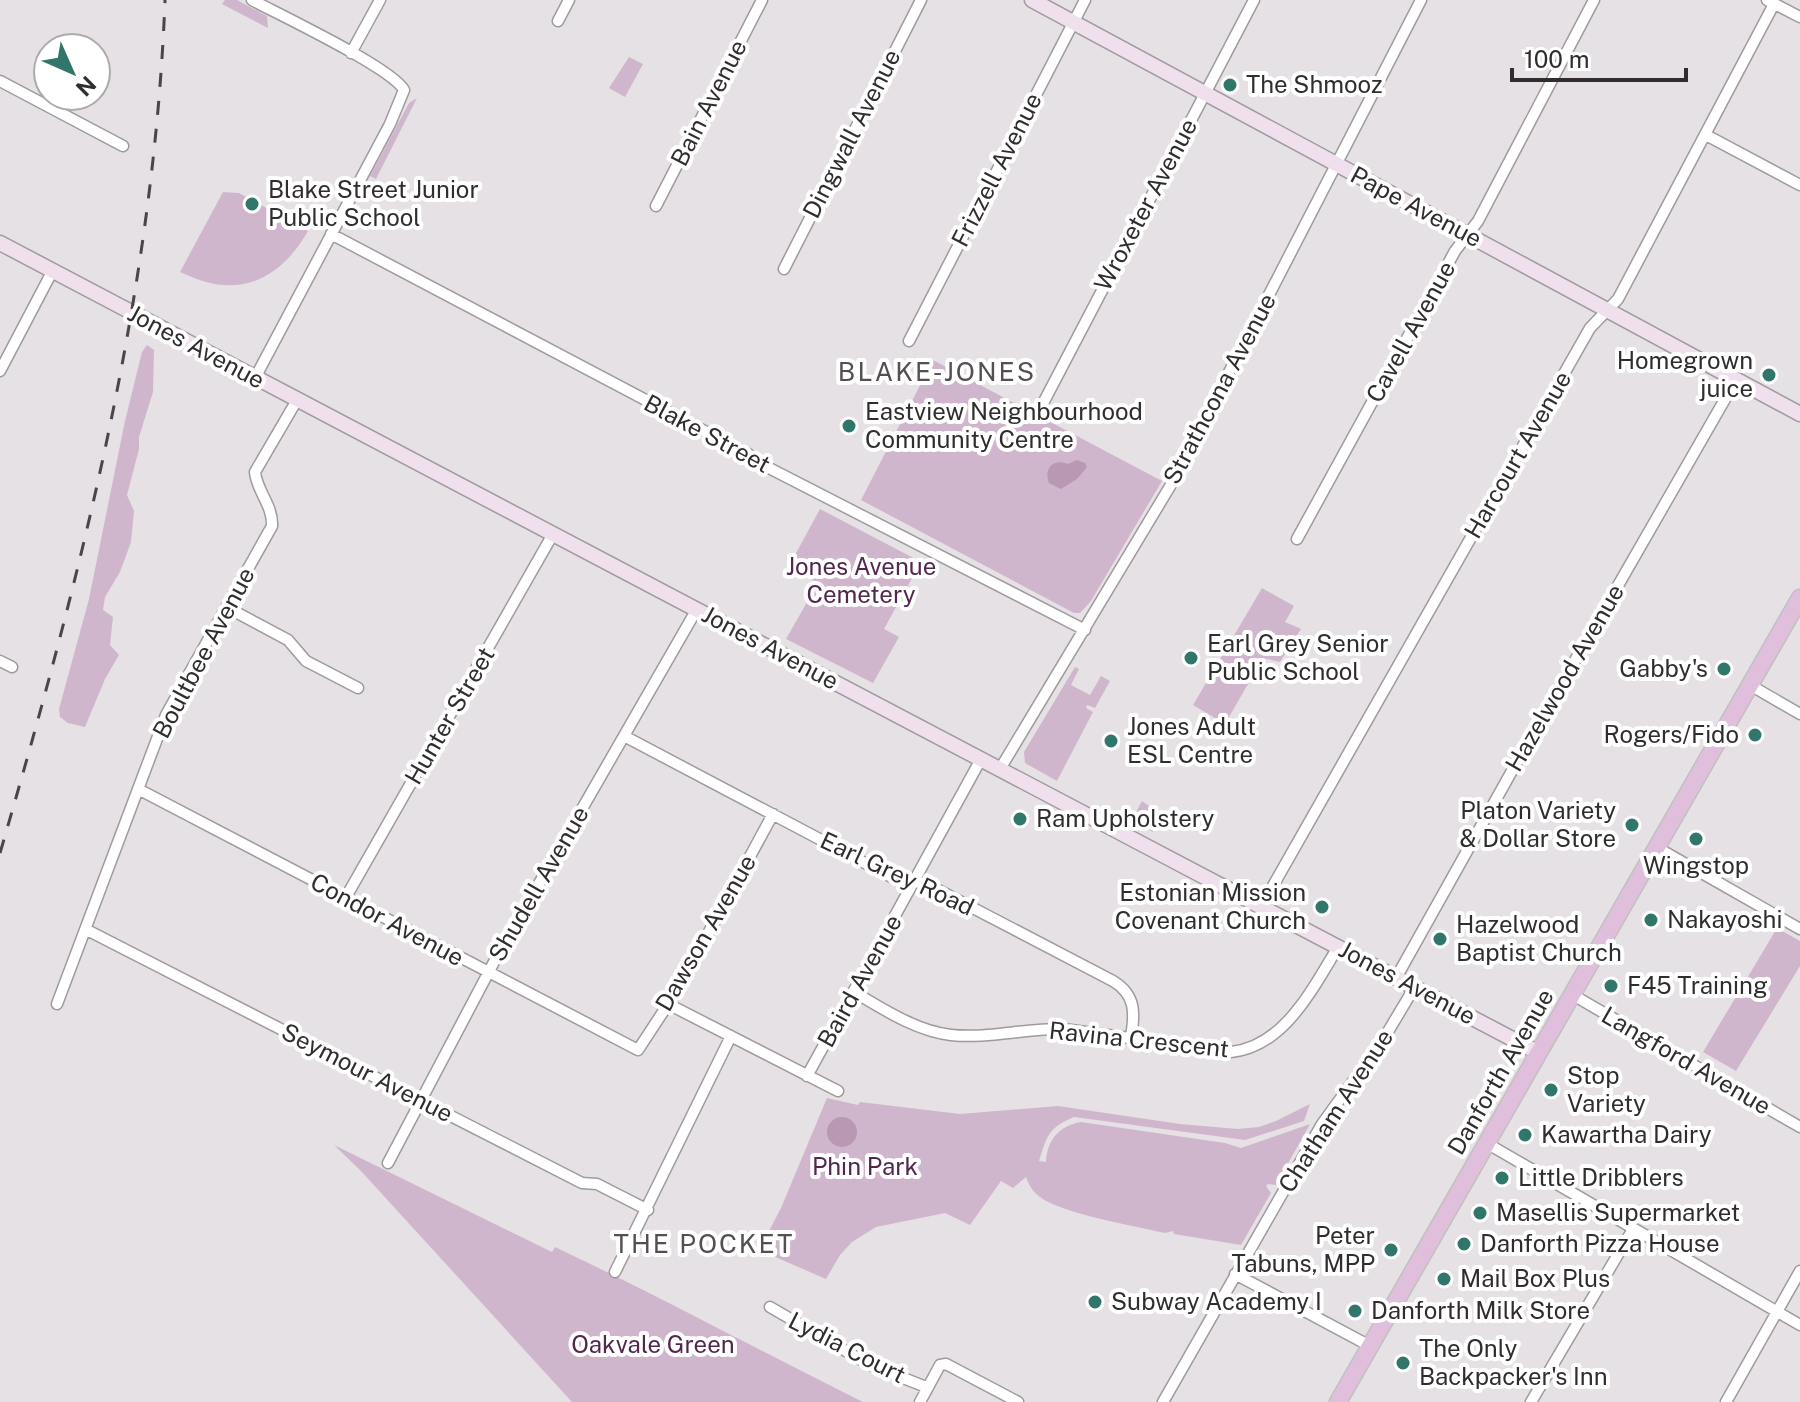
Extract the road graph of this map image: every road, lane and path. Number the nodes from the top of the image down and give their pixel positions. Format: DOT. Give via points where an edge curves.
graph roads {
  1 [pos="252,0"];
  2 [pos="380,0"];
  3 [pos="569,0"];
  4 [pos="762,0"];
  5 [pos="921,0"];
  6 [pos="1032,0"];
  7 [pos="1085,0"];
  8 [pos="1254,0"];
  9 [pos="1421,0"];
  10 [pos="1594,0"];
  11 [pos="1770,2"];
  12 [pos="1800,17"];
  13 [pos="558,21"];
  14 [pos="1074,22"];
  15 [pos="351,53"];
  16 [pos="0,81"];
  17 [pos="1205,92"];
  18 [pos="1706,135"];
  19 [pos="123,146"];
  20 [pos="1336,165"];
  21 [pos="1800,185"];
  22 [pos="656,206"];
  23 [pos="331,234"];
  24 [pos="1468,234"];
  25 [pos="0,243"];
  26 [pos="784,269"];
  27 [pos="53,270"];
  28 [pos="1606,309"];
  29 [pos="909,341"];
  30 [pos="0,371"];
  31 [pos="255,378"];
  32 [pos="1736,380"];
  33 [pos="297,400"];
  34 [pos="1039,411"];
  35 [pos="1800,414"];
  36 [pos="553,534"];
  37 [pos="1297,539"];
  38 [pos="1800,598"];
  39 [pos="228,608"];
  40 [pos="697,609"];
  41 [pos="1085,630"];
  42 [pos="0,661"];
  43 [pos="12,667"];
  44 [pos="1750,685"];
  45 [pos="358,688"];
  46 [pos="1800,714"];
  47 [pos="624,736"];
  48 [pos="981,759"];
  49 [pos="1000,769"];
  50 [pos="138,789"];
  51 [pos="773,814"];
  52 [pos="1656,847"];
  53 [pos="914,883"];
  54 [pos="346,897"];
  55 [pos="1261,907"];
  56 [pos="1800,929"];
  57 [pos="87,930"];
  58 [pos="1338,947"];
  59 [pos="489,974"];
  60 [pos="1396,978"];
  61 [pos="1414,988"];
  62 [pos="854,992"];
  63 [pos="1573,995"];
  64 [pos="57,1004"];
  65 [pos="668,1004"];
  66 [pos="731,1036"];
  67 [pos="1131,1037"];
  68 [pos="638,1050"];
  69 [pos="1539,1053"];
  70 [pos="807,1076"];
  71 [pos="838,1091"];
  72 [pos="422,1101"];
  73 [pos="1800,1127"];
  74 [pos="1488,1144"];
  75 [pos="388,1163"];
  76 [pos="648,1210"];
  77 [pos="1633,1229"];
  78 [pos="1800,1271"];
  79 [pos="615,1272"];
  80 [pos="1235,1274"];
  81 [pos="770,1307"];
  82 [pos="1777,1311"];
  83 [pos="1800,1325"];
  84 [pos="1370,1346"];
  85 [pos="926,1387"];
  86 [pos="920,1402"];
  87 [pos="1018,1402"];
  88 [pos="1163,1402"];
  89 [pos="1338,1402"];
  90 [pos="1531,1402"];
  91 [pos="1726,1402"];
  1 -- 15 [label="street"];
  2 -- 15 [label="street"];
  3 -- 13 [label="street"];
  4 -- 22 [label="street, Bain Avenue"];
  5 -- 26 [label="street, Dingwall Avenue"];
  6 -- 14 [label="street, Pape Avenue"];
  7 -- 14 [label="street, Frizzell Avenue"];
  8 -- 17 [label="street, Wroxeter Avenue"];
  9 -- 20 [label="street, Strathcona Avenue"];
  10 -- 24 [label="street, Cavell Avenue"];
  11 -- 12 [label="street"];
  11 -- 18 [label="street, Harcourt Avenue"];
  14 -- 17 [label="street, Pape Avenue"];
  14 -- 29 [label="street, Frizzell Avenue"];
  15 -- 23 [label="street" via="393,77 404,90"];
  16 -- 19 [label="street"];
  17 -- 20 [label="street, Pape Avenue"];
  17 -- 34 [label="street, Wroxeter Avenue"];
  18 -- 21 [label="street"];
  18 -- 28 [label="street, Harcourt Avenue" via="1618,299"];
  20 -- 24 [label="street, Pape Avenue"];
  20 -- 41 [label="street, Strathcona Avenue" via="1172,483"];
  23 -- 31 [label="street"];
  23 -- 41 [label="street, Blake Street"];
  24 -- 28 [label="street, Pape Avenue"];
  24 -- 37 [label="street, Cavell Avenue"];
  25 -- 27 [label="street, Jones Avenue"];
  27 -- 30 [label="street"];
  27 -- 31 [label="street, Jones Avenue"];
  28 -- 32 [label="street, Pape Avenue"];
  28 -- 55 [label="street, Harcourt Avenue" via="1590,328"];
  31 -- 33 [label="street, Jones Avenue"];
  32 -- 35 [label="street, Pape Avenue"];
  32 -- 60 [label="street, Hazelwood Avenue"];
  33 -- 36 [label="street, Jones Avenue"];
  33 -- 39 [label="street, Boultbee Avenue" via="255,472 272,526"];
  36 -- 40 [label="street, Jones Avenue"];
  36 -- 54 [label="street, Hunter Street"];
  38 -- 44 [label="main road, Danforth Avenue"];
  39 -- 45 [label="street" via="288,640 306,661"];
  39 -- 50 [label="street, Boultbee Avenue" via="166,715"];
  40 -- 47 [label="street, Shudell Avenue"];
  40 -- 48 [label="street, Jones Avenue"];
  41 -- 49 [label="street, Strathcona Avenue"];
  42 -- 43 [label="street"];
  44 -- 46 [label="street"];
  44 -- 52 [label="main road, Danforth Avenue"];
  47 -- 51 [label="street, Earl Grey Road"];
  47 -- 59 [label="street, Shudell Avenue"];
  48 -- 49 [label="street, Jones Avenue"];
  48 -- 53 [label="street, Baird Avenue"];
  49 -- 55 [label="street, Jones Avenue"];
  50 -- 54 [label="street, Condor Avenue"];
  50 -- 57 [label="street, Boultbee Avenue"];
  51 -- 53 [label="street, Earl Grey Road" via="899,881"];
  51 -- 65 [label="street, Dawson Avenue"];
  52 -- 56 [label="street"];
  52 -- 63 [label="main road, Danforth Avenue"];
  53 -- 62 [label="street, Baird Avenue"];
  53 -- 67 [label="street, Earl Grey Road" via="925,883 1121,986 1133,1003"];
  54 -- 59 [label="street, Condor Avenue"];
  55 -- 58 [label="street, Jones Avenue"];
  57 -- 64 [label="street, Boultbee Avenue"];
  57 -- 72 [label="street, Seymour Avenue"];
  58 -- 60 [label="street, Jones Avenue"];
  58 -- 67 [label="street, Ravina Crescent" via="1304,1002 1253,1047 1221,1052"];
  59 -- 68 [label="street, Condor Avenue"];
  59 -- 72 [label="street, Shudell Avenue"];
  60 -- 61 [label="street, Jones Avenue"];
  61 -- 69 [label="street, Jones Avenue"];
  61 -- 80 [label="street, Chatham Avenue" via="1327,1117"];
  62 -- 67 [label="street, Ravina Crescent" via="939,1033 969,1036 1040,1028"];
  62 -- 70 [label="street, Baird Avenue"];
  63 -- 69 [label="main road, Danforth Avenue"];
  63 -- 73 [label="street, Langford Avenue"];
  65 -- 66 [label="street"];
  65 -- 68 [label="street, Dawson Avenue"];
  66 -- 70 [label="street"];
  66 -- 76 [label="street"];
  69 -- 74 [label="main road, Danforth Avenue"];
  70 -- 71 [label="street"];
  72 -- 75 [label="street, Shudell Avenue"];
  72 -- 76 [label="street, Seymour Avenue" via="582,1183 597,1184"];
  74 -- 77 [label="street"];
  74 -- 84 [label="main road, Danforth Avenue"];
  76 -- 79 [label="street"];
  77 -- 82 [label="street"];
  77 -- 90 [label="street"];
  78 -- 82 [label="street"];
  80 -- 84 [label="street"];
  80 -- 88 [label="street, Chatham Avenue"];
  81 -- 85 [label="street, Lydia Court" via="868,1364"];
  82 -- 83 [label="street"];
  82 -- 91 [label="street"];
  84 -- 89 [label="main road, Danforth Avenue"];
  85 -- 86 [label="street"];
  85 -- 87 [label="street" via="946,1364"];
}
